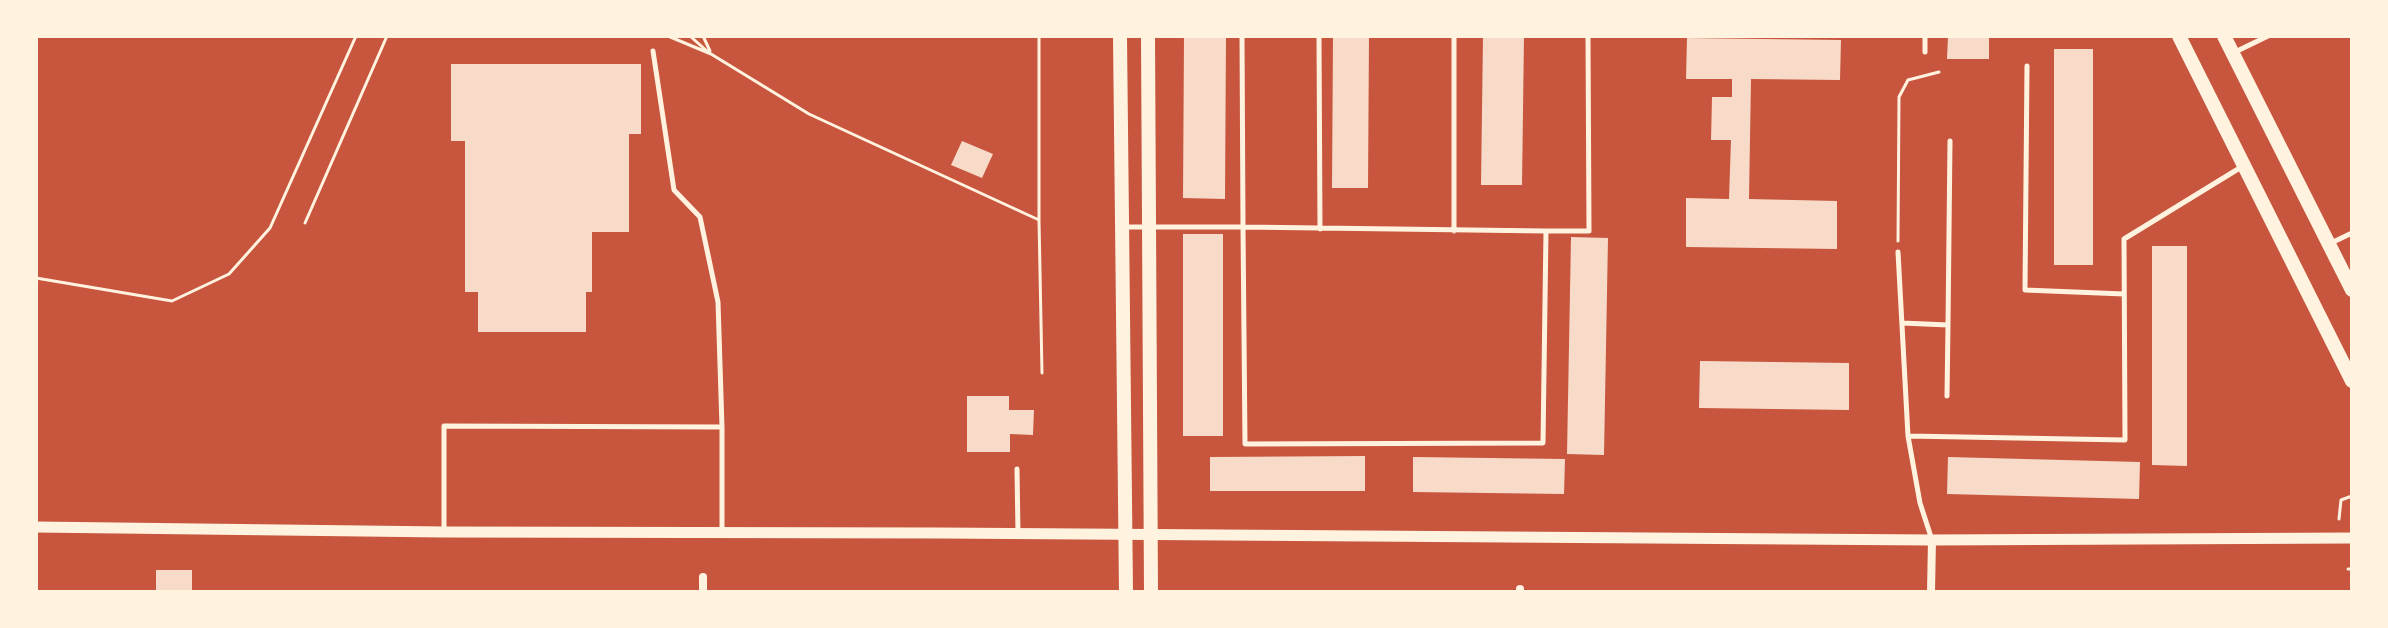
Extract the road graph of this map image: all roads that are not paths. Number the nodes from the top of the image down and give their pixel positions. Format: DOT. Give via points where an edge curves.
graph roads {
  1 [pos="1120,36"];
  2 [pos="1148,36"];
  3 [pos="1242,36"];
  4 [pos="1319,36"];
  5 [pos="1454,36"];
  6 [pos="1588,36"];
  7 [pos="1925,36"];
  8 [pos="2179,36"];
  9 [pos="2224,36"];
  10 [pos="2268,36"];
  11 [pos="653,51"];
  12 [pos="1925,52"];
  13 [pos="2233,53"];
  14 [pos="2027,66"];
  15 [pos="1950,141"];
  16 [pos="2244,166"];
  17 [pos="1123,227"];
  18 [pos="1149,227"];
  19 [pos="1243,227"];
  20 [pos="1320,229"];
  21 [pos="1454,231"];
  22 [pos="1546,231"];
  23 [pos="2352,233"];
  24 [pos="2329,245"];
  25 [pos="1898,252"];
  26 [pos="2352,290"];
  27 [pos="2124,294"];
  28 [pos="1902,323"];
  29 [pos="1948,325"];
  30 [pos="2352,381"];
  31 [pos="1947,396"];
  32 [pos="722,427"];
  33 [pos="1908,436"];
  34 [pos="1017,469"];
  35 [pos="36,527"];
  36 [pos="444,532"];
  37 [pos="722,533"];
  38 [pos="1018,534"];
  39 [pos="1126,535"];
  40 [pos="1151,536"];
  41 [pos="2352,538"];
  42 [pos="1932,540"];
  43 [pos="703,577"];
  44 [pos="703,592"];
  45 [pos="1126,592"];
  46 [pos="1151,592"];
  47 [pos="1931,592"];
  1 -- 17 [label="main road"];
  2 -- 18 [label="main road"];
  3 -- 19 [label="lane"];
  4 -- 20 [label="lane"];
  5 -- 21 [label="lane"];
  6 -- 22 [label="lane" via="1589,231"];
  7 -- 12 [label="lane"];
  8 -- 16 [label="main road"];
  9 -- 13 [label="main road"];
  10 -- 13 [label="lane"];
  11 -- 32 [label="lane" via="674,190 700,217 718,302"];
  13 -- 24 [label="main road"];
  14 -- 27 [label="lane" via="2025,290"];
  15 -- 29 [label="lane"];
  16 -- 27 [label="lane" via="2124,239"];
  16 -- 30 [label="main road"];
  17 -- 18 [label="lane"];
  17 -- 39 [label="main road"];
  18 -- 19 [label="lane"];
  18 -- 40 [label="main road"];
  19 -- 20 [label="lane"];
  19 -- 22 [label="lane" via="1245,444 1543,443"];
  20 -- 21 [label="lane"];
  21 -- 22 [label="lane"];
  23 -- 24 [label="lane"];
  24 -- 26 [label="main road"];
  25 -- 28 [label="lane"];
  27 -- 33 [label="lane" via="2125,440"];
  28 -- 29 [label="lane"];
  28 -- 33 [label="lane"];
  29 -- 31 [label="lane"];
  32 -- 36 [label="lane" via="444,426"];
  32 -- 37 [label="lane"];
  33 -- 42 [label="lane"];
  34 -- 38 [label="lane"];
  35 -- 36 [label="street"];
  36 -- 37 [label="street"];
  37 -- 38 [label="street"];
  38 -- 39 [label="street"];
  39 -- 40 [label="street"];
  39 -- 45 [label="main road"];
  40 -- 42 [label="street"];
  40 -- 46 [label="main road"];
  41 -- 42 [label="street"];
  42 -- 47 [label="street"];
  43 -- 44 [label="street"];
}
